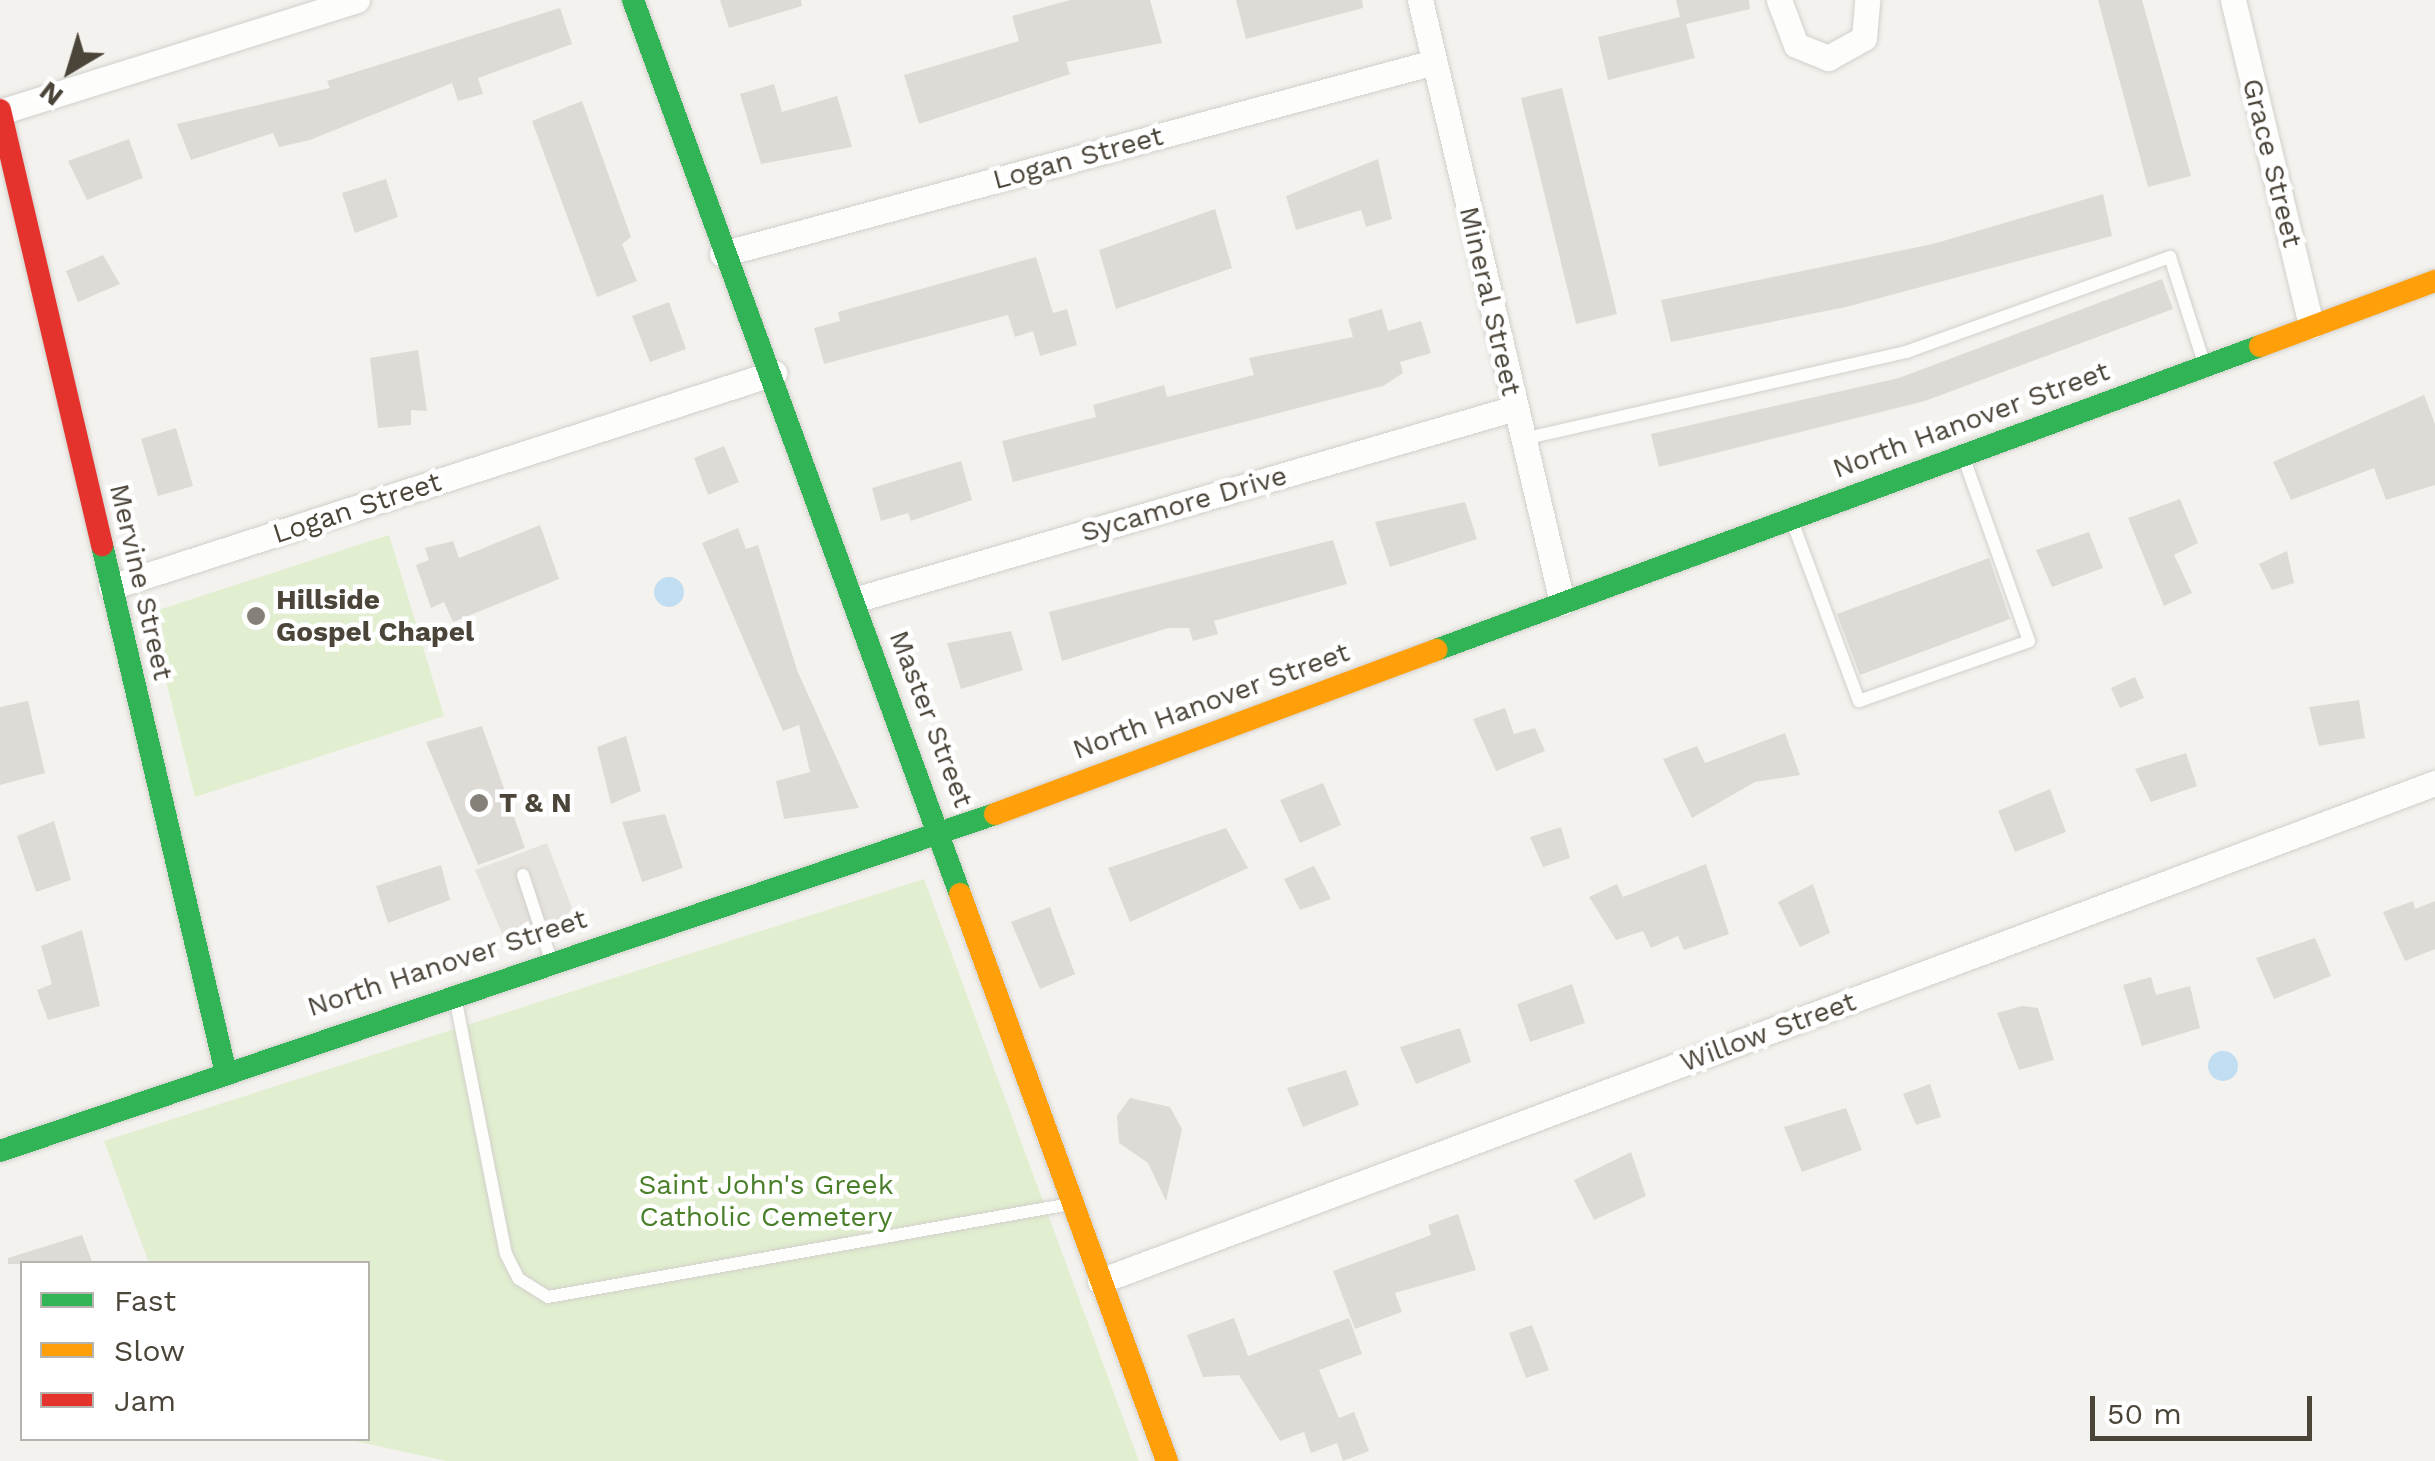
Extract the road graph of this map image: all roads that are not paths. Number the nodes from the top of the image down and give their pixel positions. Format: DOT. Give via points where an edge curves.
graph roads {
  1 [pos="357,0"];
  2 [pos="633,0"];
  3 [pos="1420,0"];
  4 [pos="1779,0"];
  5 [pos="1866,0"];
  6 [pos="2233,0"];
  7 [pos="1434,62"];
  8 [pos="0,111"];
  9 [pos="722,254"];
  10 [pos="2435,282"];
  11 [pos="2311,326"];
  12 [pos="2205,365"];
  13 [pos="774,374"];
  14 [pos="1514,408"];
  15 [pos="1523,438"];
  16 [pos="1962,455"];
  17 [pos="1791,518"];
  18 [pos="111,587"];
  19 [pos="854,600"];
  20 [pos="1562,602"];
  21 [pos="2435,783"];
  22 [pos="942,833"];
  23 [pos="522,875"];
  24 [pos="551,960"];
  25 [pos="454,992"];
  26 [pos="225,1068"];
  27 [pos="0,1150"];
  28 [pos="1072,1204"];
  29 [pos="1100,1282"];
  30 [pos="1166,1461"];
  1 -- 8 [label="street"];
  2 -- 9 [label="street, Master Street"];
  3 -- 7 [label="street, Mineral Street"];
  4 -- 5 [label="street" via="1796,45 1828,58 1864,38"];
  6 -- 11 [label="street, Grace Street"];
  7 -- 9 [label="street, Logan Street"];
  7 -- 14 [label="street, Mineral Street"];
  8 -- 18 [label="street, Mervine Street"];
  9 -- 13 [label="street, Master Street"];
  10 -- 11 [label="street, North Hanover Street"];
  11 -- 12 [label="street, North Hanover Street"];
  12 -- 15 [label="lane" via="2170,257 1906,352"];
  12 -- 16 [label="street, North Hanover Street"];
  13 -- 18 [label="street, Logan Street"];
  13 -- 19 [label="street, Master Street"];
  14 -- 15 [label="street, Mineral Street"];
  14 -- 19 [label="street, Sycamore Drive"];
  15 -- 20 [label="street, Mineral Street"];
  16 -- 17 [label="street, North Hanover Street"];
  16 -- 17 [label="lane" via="2029,641 1858,701"];
  17 -- 20 [label="street, North Hanover Street"];
  18 -- 26 [label="street, Mervine Street"];
  19 -- 22 [label="street, Master Street"];
  20 -- 22 [label="street, North Hanover Street"];
  21 -- 29 [label="street, Willow Street"];
  22 -- 24 [label="street, North Hanover Street"];
  22 -- 28 [label="street, Master Street"];
  23 -- 24 [label="lane"];
  24 -- 25 [label="street, North Hanover Street"];
  25 -- 26 [label="street, North Hanover Street"];
  25 -- 28 [label="lane" via="506,1254 519,1279 548,1297"];
  26 -- 27 [label="street, North Hanover Street"];
  28 -- 29 [label="street, Master Street"];
  29 -- 30 [label="street, Master Street"];
}
